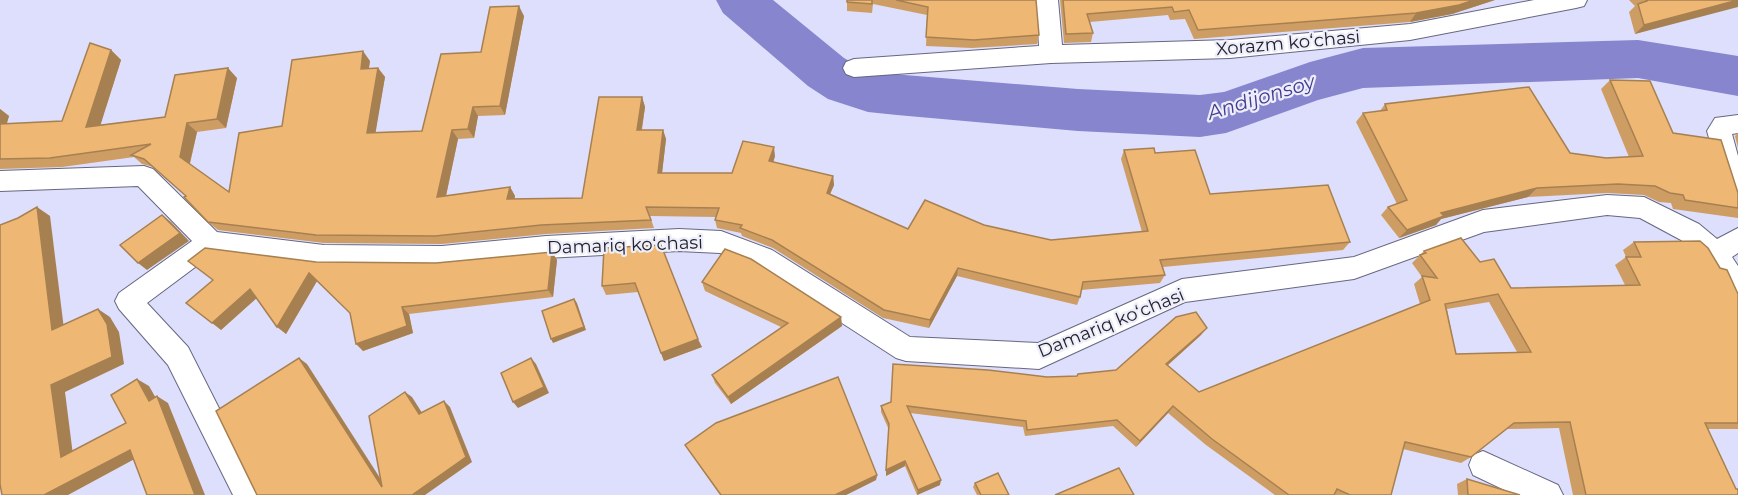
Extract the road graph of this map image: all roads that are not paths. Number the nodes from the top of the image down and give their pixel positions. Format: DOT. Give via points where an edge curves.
graph roads {
  1 [pos="1047,0"];
  2 [pos="1576,0"];
  3 [pos="1051,54"];
  4 [pos="854,68"];
  5 [pos="1738,124"];
  6 [pos="0,181"];
  7 [pos="1738,198"];
  8 [pos="1738,239"];
  9 [pos="210,242"];
  10 [pos="1716,254"];
  11 [pos="1738,298"];
  12 [pos="1483,465"];
  13 [pos="248,495"];
  14 [pos="1548,495"];
  1 -- 3 [label="street"];
  2 -- 3 [label="street, Xorazm koʻchasi" via="1410,32 1230,49"];
  3 -- 4 [label="street, Xorazm koʻchasi"];
  5 -- 7 [label="street" via="1723,125 1719,131"];
  6 -- 9 [label="street" via="144,176"];
  8 -- 10 [label="street"];
  9 -- 10 [label="street, Damariq koʻchasi" via="324,256 442,257 546,247 679,240 721,242 763,258 906,349 1039,356 1182,291 1354,268 1483,221 1607,205 1644,208 1690,232"];
  9 -- 13 [label="street" via="128,301 178,356"];
  10 -- 11 [label="street, Damariq koʻchasi" via="1733,281"];
  12 -- 14 [label="street"];
}
